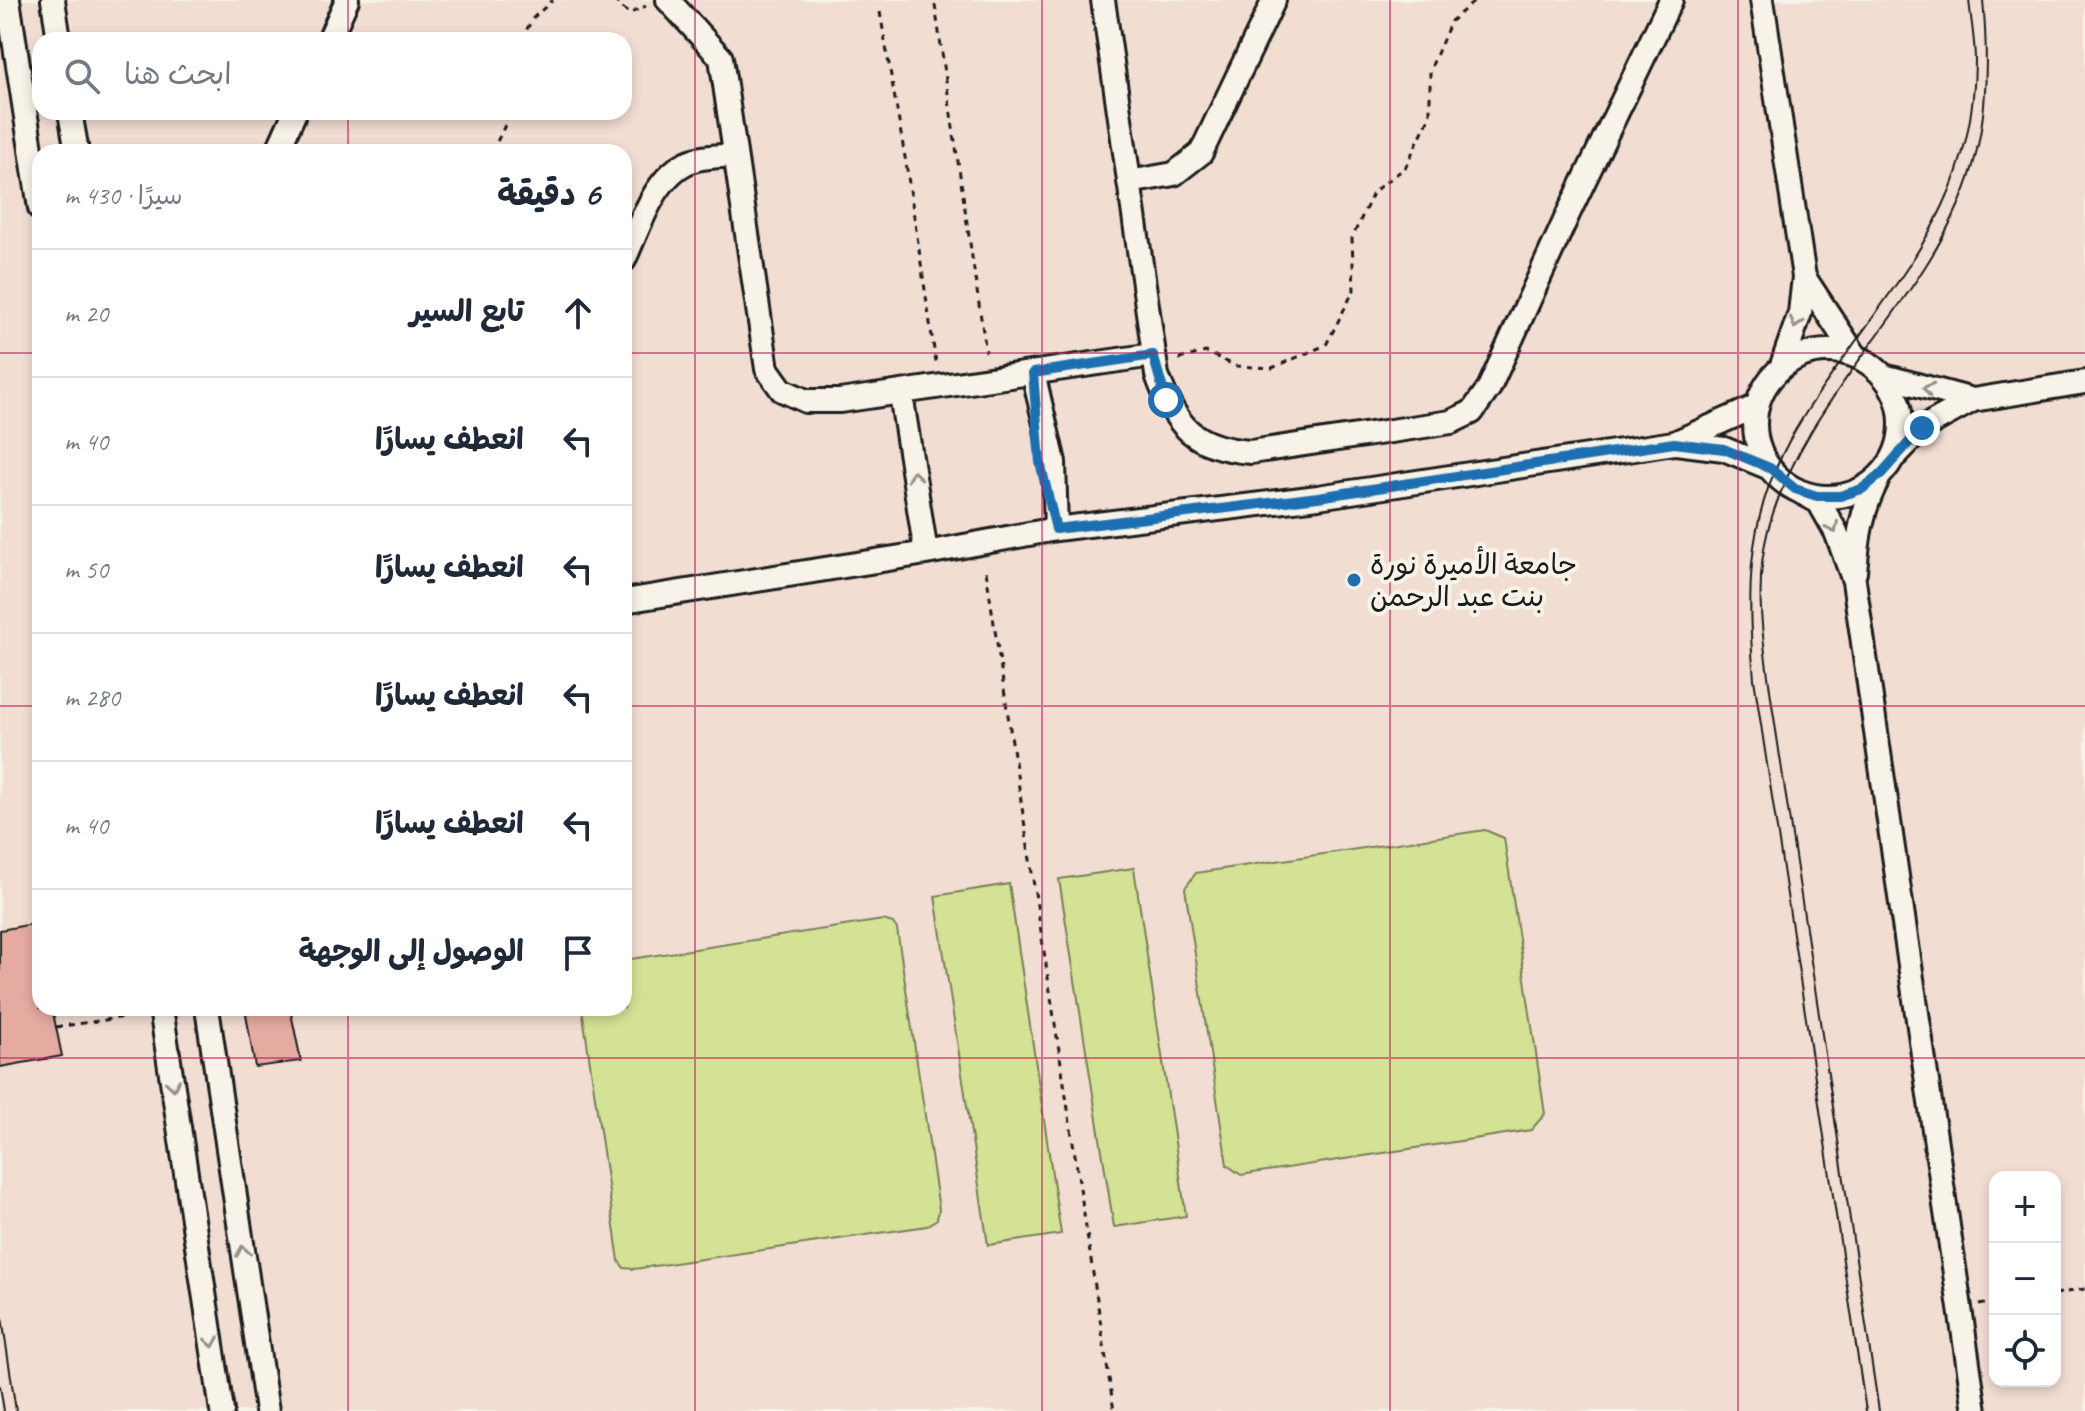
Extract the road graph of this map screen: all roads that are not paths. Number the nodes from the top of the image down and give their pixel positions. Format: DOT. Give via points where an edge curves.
graph roads {
  1 [pos="8,0"];
  2 [pos="53,0"];
  3 [pos="347,0"];
  4 [pos="668,0"];
  5 [pos="1103,0"];
  6 [pos="1274,0"];
  7 [pos="1671,0"];
  8 [pos="1762,0"];
  9 [pos="58,32"];
  10 [pos="333,32"];
  11 [pos="71,120"];
  12 [pos="291,120"];
  13 [pos="76,144"];
  14 [pos="281,144"];
  15 [pos="735,155"];
  16 [pos="32,156"];
  17 [pos="1129,182"];
  18 [pos="632,243"];
  19 [pos="1804,277"];
  20 [pos="1153,355"];
  21 [pos="1855,355"];
  22 [pos="1781,368"];
  23 [pos="1033,373"];
  24 [pos="1884,376"];
  25 [pos="2085,382"];
  26 [pos="901,394"];
  27 [pos="1973,400"];
  28 [pos="1757,406"];
  29 [pos="1674,443"];
  30 [pos="1886,467"];
  31 [pos="1770,468"];
  32 [pos="1795,489"];
  33 [pos="1056,529"];
  34 [pos="926,553"];
  35 [pos="1854,581"];
  36 [pos="632,600"];
  37 [pos="162,1016"];
  38 [pos="208,1016"];
  39 [pos="222,1411"];
  40 [pos="267,1411"];
  41 [pos="1975,1411"];
  1 -- 16 [label="street"];
  2 -- 9 [label="street"];
  3 -- 10 [label="street"];
  4 -- 15 [label="street" via="721,58"];
  5 -- 17 [label="street"];
  6 -- 17 [label="street" via="1201,153 1174,174"];
  7 -- 20 [label="street" via="1489,388 1472,412 1451,422 1251,452 1222,450 1198,440 1180,422 1166,400"];
  8 -- 19 [label="street"];
  11 -- 13 [label="street"];
  12 -- 14 [label="street"];
  15 -- 18 [label="street" via="695,159 675,168 656,193"];
  15 -- 26 [label="street" via="767,369 782,390 806,401"];
  17 -- 20 [label="street"];
  19 -- 21 [label="street"];
  19 -- 22 [label="street, one-way" via="1800,313"];
  20 -- 23 [label="street"];
  21 -- 22 [label="street" via="1816,351"];
  21 -- 24 [label="street"];
  22 -- 28 [label="street"];
  23 -- 26 [label="street"];
  23 -- 33 [label="street" via="1040,462"];
  27 -- 24 [label="street, one-way"];
  24 -- 30 [label="street" via="1901,416 1900,438"];
  25 -- 27 [label="street"];
  34 -- 26 [label="street, one-way"];
  27 -- 30 [label="street" via="1922,428"];
  28 -- 29 [label="street"];
  28 -- 31 [label="street" via="1759,449"];
  29 -- 31 [label="street" via="1724,449"];
  29 -- 33 [label="street" via="1318,497"];
  30 -- 32 [label="street" via="1862,489 1840,496"];
  30 -- 35 [label="street" via="1865,504"];
  31 -- 32 [label="street"];
  32 -- 35 [label="street, one-way" via="1819,502"];
  33 -- 34 [label="street"];
  34 -- 36 [label="street"];
  35 -- 41 [label="street"];
  37 -- 39 [label="street, one-way"];
  40 -- 38 [label="street, one-way"];
}
